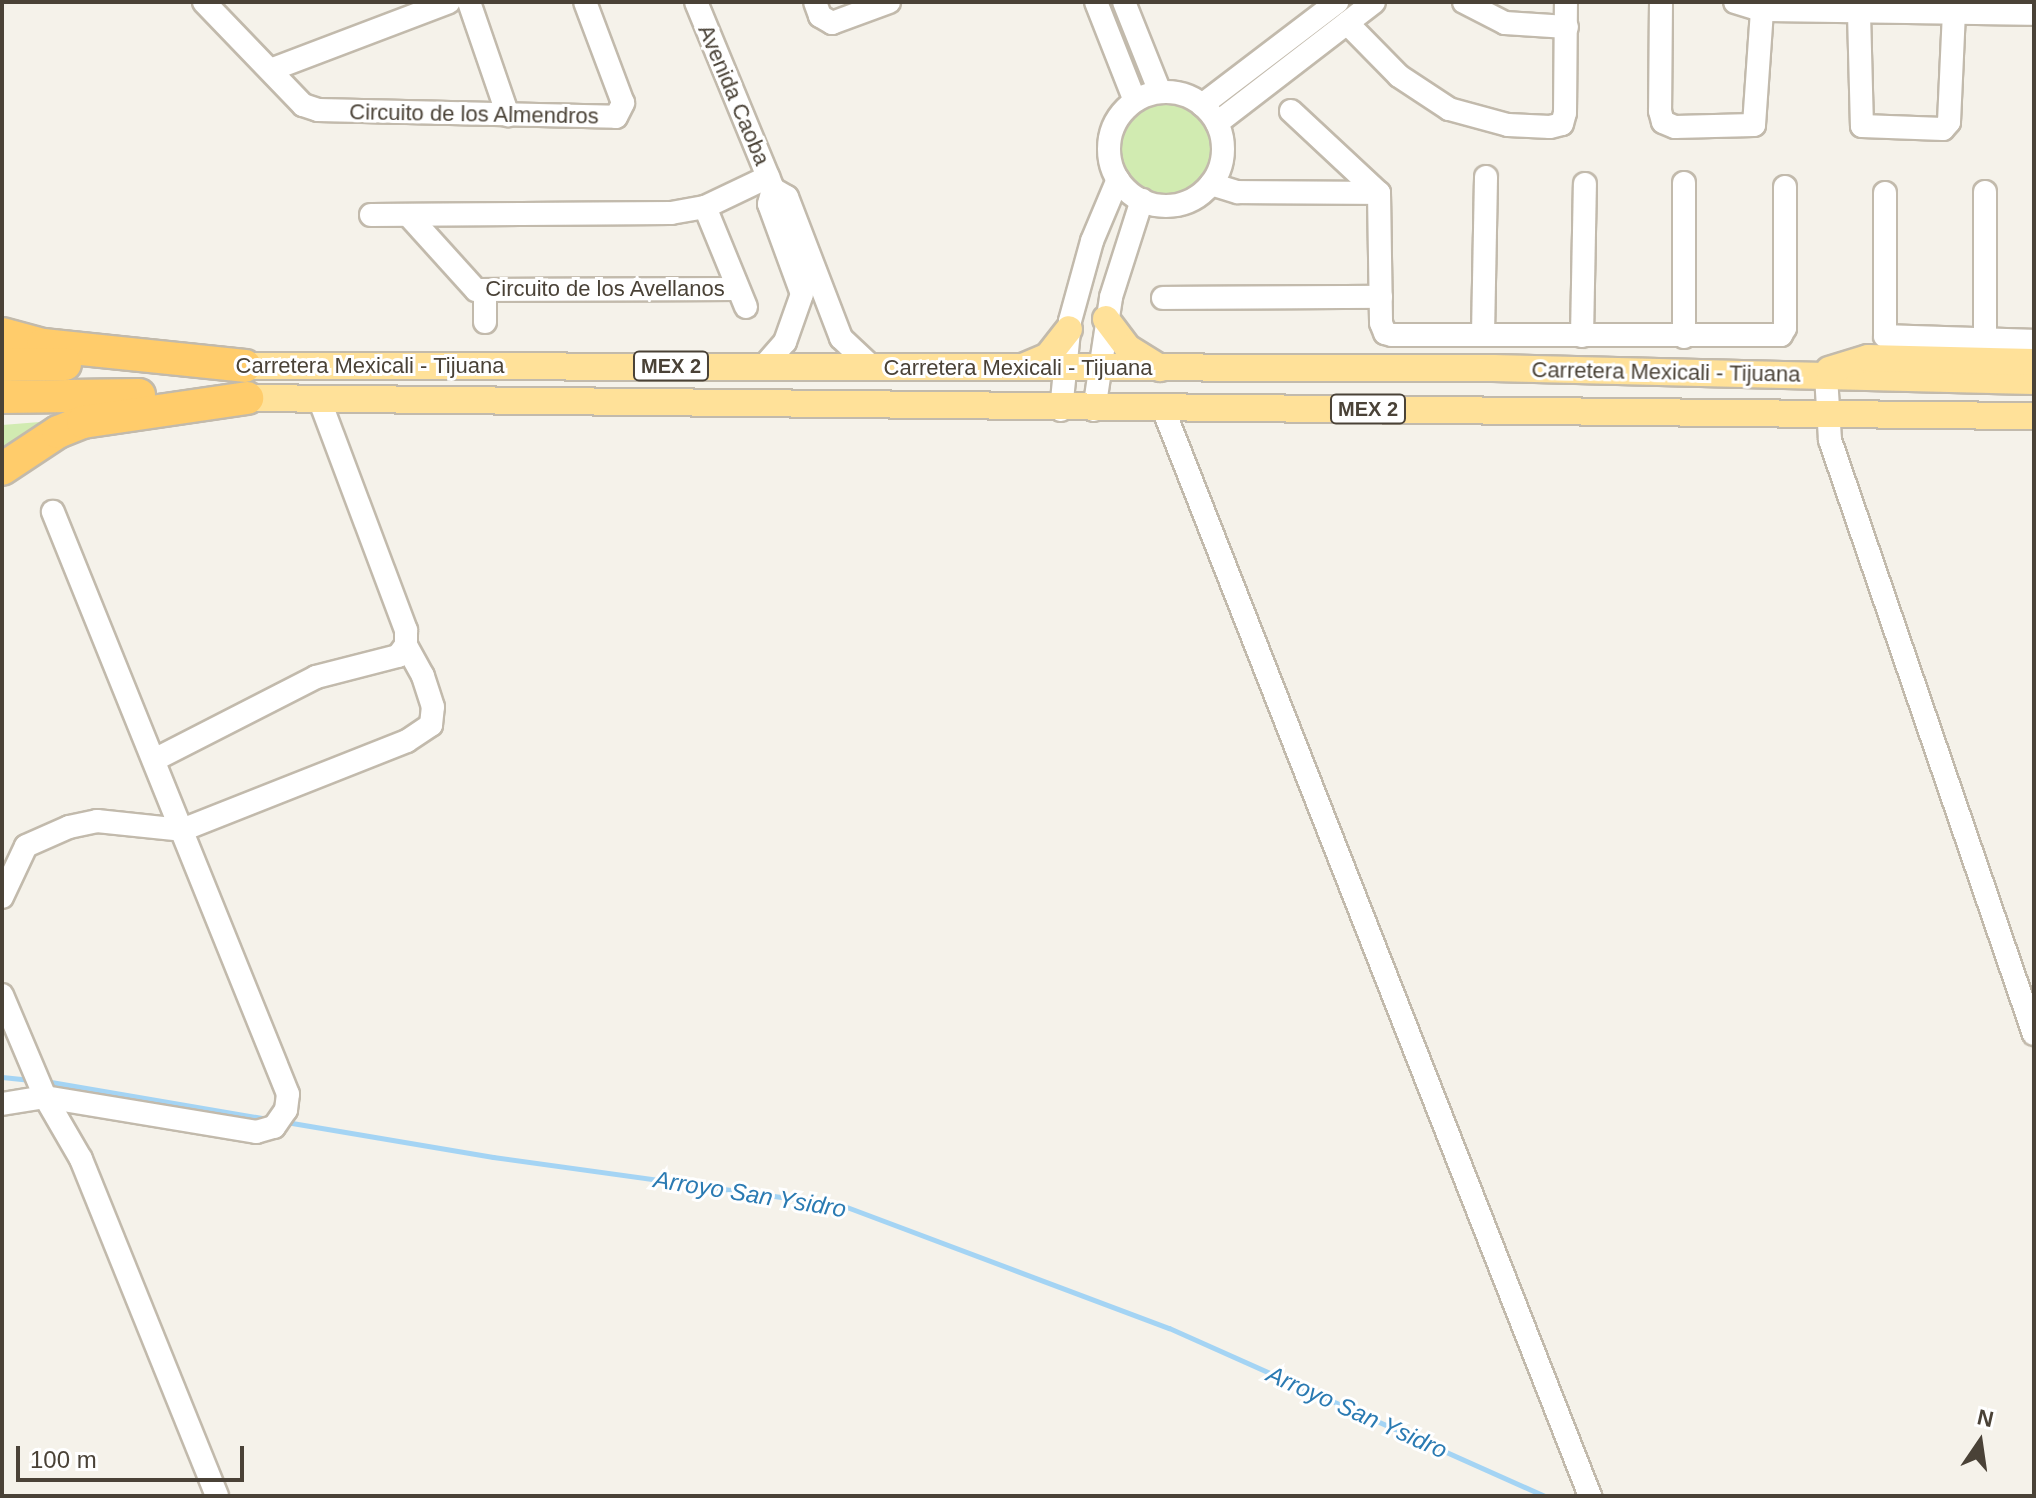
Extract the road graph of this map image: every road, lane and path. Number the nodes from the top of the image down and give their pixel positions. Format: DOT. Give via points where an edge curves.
graph roads {
  1 [pos="204,2"];
  2 [pos="449,2"];
  3 [pos="469,2"];
  4 [pos="585,2"];
  5 [pos="696,2"];
  6 [pos="815,2"];
  7 [pos="889,2"];
  8 [pos="1096,2"];
  9 [pos="1124,2"];
  10 [pos="1337,2"];
  11 [pos="1374,2"];
  12 [pos="1464,2"];
  13 [pos="1566,2"];
  14 [pos="1661,2"];
  15 [pos="1735,2"];
  16 [pos="1903,7"];
  17 [pos="1762,10"];
  18 [pos="1954,12"];
  19 [pos="1859,13"];
  20 [pos="2034,14"];
  21 [pos="1347,23"];
  22 [pos="1567,27"];
  23 [pos="273,69"];
  24 [pos="1160,92"];
  25 [pos="1135,101"];
  26 [pos="1202,105"];
  27 [pos="1291,111"];
  28 [pos="508,115"];
  29 [pos="1217,123"];
  30 [pos="1486,177"];
  31 [pos="1118,179"];
  32 [pos="771,183"];
  33 [pos="1684,183"];
  34 [pos="1211,184"];
  35 [pos="1585,184"];
  36 [pos="1785,187"];
  37 [pos="1985,192"];
  38 [pos="1379,193"];
  39 [pos="1885,193"];
  40 [pos="1142,200"];
  41 [pos="705,207"];
  42 [pos="371,215"];
  43 [pos="410,217"];
  44 [pos="485,291"];
  45 [pos="1381,297"];
  46 [pos="1163,298"];
  47 [pos="1106,319"];
  48 [pos="485,322"];
  49 [pos="1069,329"];
  50 [pos="2,334"];
  51 [pos="1483,334"];
  52 [pos="1582,336"];
  53 [pos="1684,337"];
  54 [pos="1985,340"];
  55 [pos="2034,341"];
  56 [pos="2034,362"];
  57 [pos="2,365"];
  58 [pos="764,366"];
  59 [pos="872,367"];
  60 [pos="1066,367"];
  61 [pos="1419,367"];
  62 [pos="1020,368"];
  63 [pos="1098,368"];
  64 [pos="1163,369"];
  65 [pos="1826,376"];
  66 [pos="2034,381"];
  67 [pos="246,382"];
  68 [pos="2,397"];
  69 [pos="319,399"];
  70 [pos="1271,409"];
  71 [pos="1061,410"];
  72 [pos="1094,410"];
  73 [pos="1164,411"];
  74 [pos="1826,413"];
  75 [pos="2034,416"];
  76 [pos="2,469"];
  77 [pos="53,512"];
  78 [pos="406,645"];
  79 [pos="154,760"];
  80 [pos="182,830"];
  81 [pos="2,897"];
  82 [pos="2,995"];
  83 [pos="2034,1034"];
  84 [pos="45,1097"];
  85 [pos="2,1104"];
  86 [pos="217,1496"];
  87 [pos="1590,1496"];
  1 -- 23 [label="street, Circuito de los Almendros"];
  2 -- 23 [label="street"];
  3 -- 28 [label="street"];
  4 -- 28 [label="street, Circuito de los Almendros" via="623,111 616,117"];
  5 -- 32 [label="street, Avenida Caoba"];
  6 -- 7 [label="street" via="820,16 832,23"];
  8 -- 25 [label="street"];
  9 -- 24 [label="street"];
  10 -- 26 [label="street"];
  11 -- 21 [label="street"];
  12 -- 22 [label="street" via="1505,23"];
  13 -- 22 [label="street"];
  14 -- 17 [label="street" via="1663,122 1675,127 1754,125"];
  15 -- 17 [label="street"];
  16 -- 18 [label="street"];
  16 -- 19 [label="street"];
  17 -- 19 [label="street"];
  18 -- 19 [label="street" via="1949,122 1943,129 1862,126"];
  18 -- 20 [label="street"];
  21 -- 22 [label="street" via="1399,76 1449,109 1508,125 1550,127 1562,124 1565,113"];
  21 -- 29 [label="street"];
  23 -- 28 [label="street, Circuito de los Almendros" via="303,105 318,110"];
  24 -- 25 [label="street"];
  24 -- 26 [label="street" via="1182,94"];
  25 -- 31 [label="street" via="1113,128 1109,146"];
  26 -- 29 [label="street"];
  27 -- 38 [label="street"];
  29 -- 34 [label="street" via="1223,155"];
  30 -- 51 [label="street"];
  31 -- 40 [label="street"];
  31 -- 49 [label="street" via="1092,241"];
  32 -- 41 [label="street"];
  32 -- 58 [label="street" via="769,204 802,294 785,342"];
  32 -- 59 [label="street" via="787,197 841,338"];
  33 -- 53 [label="street"];
  34 -- 38 [label="street" via="1238,192"];
  34 -- 40 [label="street" via="1172,206"];
  35 -- 52 [label="street"];
  36 -- 53 [label="street" via="1781,335"];
  37 -- 54 [label="street"];
  38 -- 45 [label="street"];
  39 -- 54 [label="street" via="1885,336"];
  40 -- 47 [label="street"];
  41 -- 43 [label="street" via="671,213"];
  41 -- 44 [label="street, Circuito de los Avellanos" via="742,298"];
  42 -- 43 [label="street"];
  43 -- 44 [label="street, Circuito de los Avellanos" via="469,286"];
  44 -- 48 [label="street"];
  45 -- 46 [label="street"];
  45 -- 51 [label="street" via="1385,333"];
  47 -- 63 [label="street"];
  47 -- 64 [label="main road" via="1128,348"];
  49 -- 60 [label="street"];
  49 -- 62 [label="main road" via="1048,356"];
  50 -- 67 [label="highway"];
  51 -- 52 [label="street"];
  52 -- 53 [label="street"];
  54 -- 55 [label="street"];
  56 -- 65 [label="main road" via="1868,358 1839,363"];
  57 -- 67 [label="highway, Carretera Mexicali - Tijuana / MEX 2"];
  58 -- 59 [label="main road, Carretera Mexicali - Tijuana / MEX 2"];
  58 -- 67 [label="main road, Carretera Mexicali - Tijuana / MEX 2"];
  59 -- 62 [label="main road, Carretera Mexicali - Tijuana / MEX 2"];
  60 -- 62 [label="main road, Carretera Mexicali - Tijuana / MEX 2"];
  60 -- 63 [label="main road, Carretera Mexicali - Tijuana / MEX 2"];
  60 -- 71 [label="street"];
  61 -- 64 [label="main road, Carretera Mexicali - Tijuana / MEX 2"];
  61 -- 65 [label="main road, Carretera Mexicali - Tijuana / MEX 2"];
  61 -- 70 [label="main road" via="1397,383 1286,386 1278,390"];
  63 -- 64 [label="main road, Carretera Mexicali - Tijuana / MEX 2"];
  63 -- 72 [label="street"];
  65 -- 66 [label="main road, Carretera Mexicali - Tijuana / MEX 2"];
  65 -- 74 [label="street"];
  67 -- 68 [label="highway, Carretera Mexicali - Tijuana / MEX 2"];
  67 -- 69 [label="main road, Carretera Mexicali - Tijuana / MEX 2"];
  67 -- 76 [label="highway" via="83,422"];
  69 -- 71 [label="main road, Carretera Mexicali - Tijuana / MEX 2"];
  69 -- 78 [label="street" via="406,630"];
  70 -- 73 [label="main road, Carretera Mexicali - Tijuana / MEX 2"];
  70 -- 74 [label="main road, Carretera Mexicali - Tijuana / MEX 2"];
  71 -- 72 [label="main road, Carretera Mexicali - Tijuana / MEX 2"];
  72 -- 73 [label="main road, Carretera Mexicali - Tijuana / MEX 2"];
  73 -- 87 [label="street"];
  74 -- 75 [label="main road, Carretera Mexicali - Tijuana / MEX 2"];
  74 -- 83 [label="street" via="1830,440 1888,614"];
  77 -- 79 [label="street"];
  78 -- 79 [label="street" via="398,656 316,677"];
  78 -- 80 [label="street" via="433,707 431,725 407,741"];
  79 -- 80 [label="street"];
  80 -- 81 [label="street" via="97,821 69,827 26,846"];
  80 -- 84 [label="street" via="288,1094 286,1110 274,1127 256,1132"];
  82 -- 84 [label="street"];
  84 -- 85 [label="street"];
  84 -- 86 [label="street" via="81,1159"];
}
